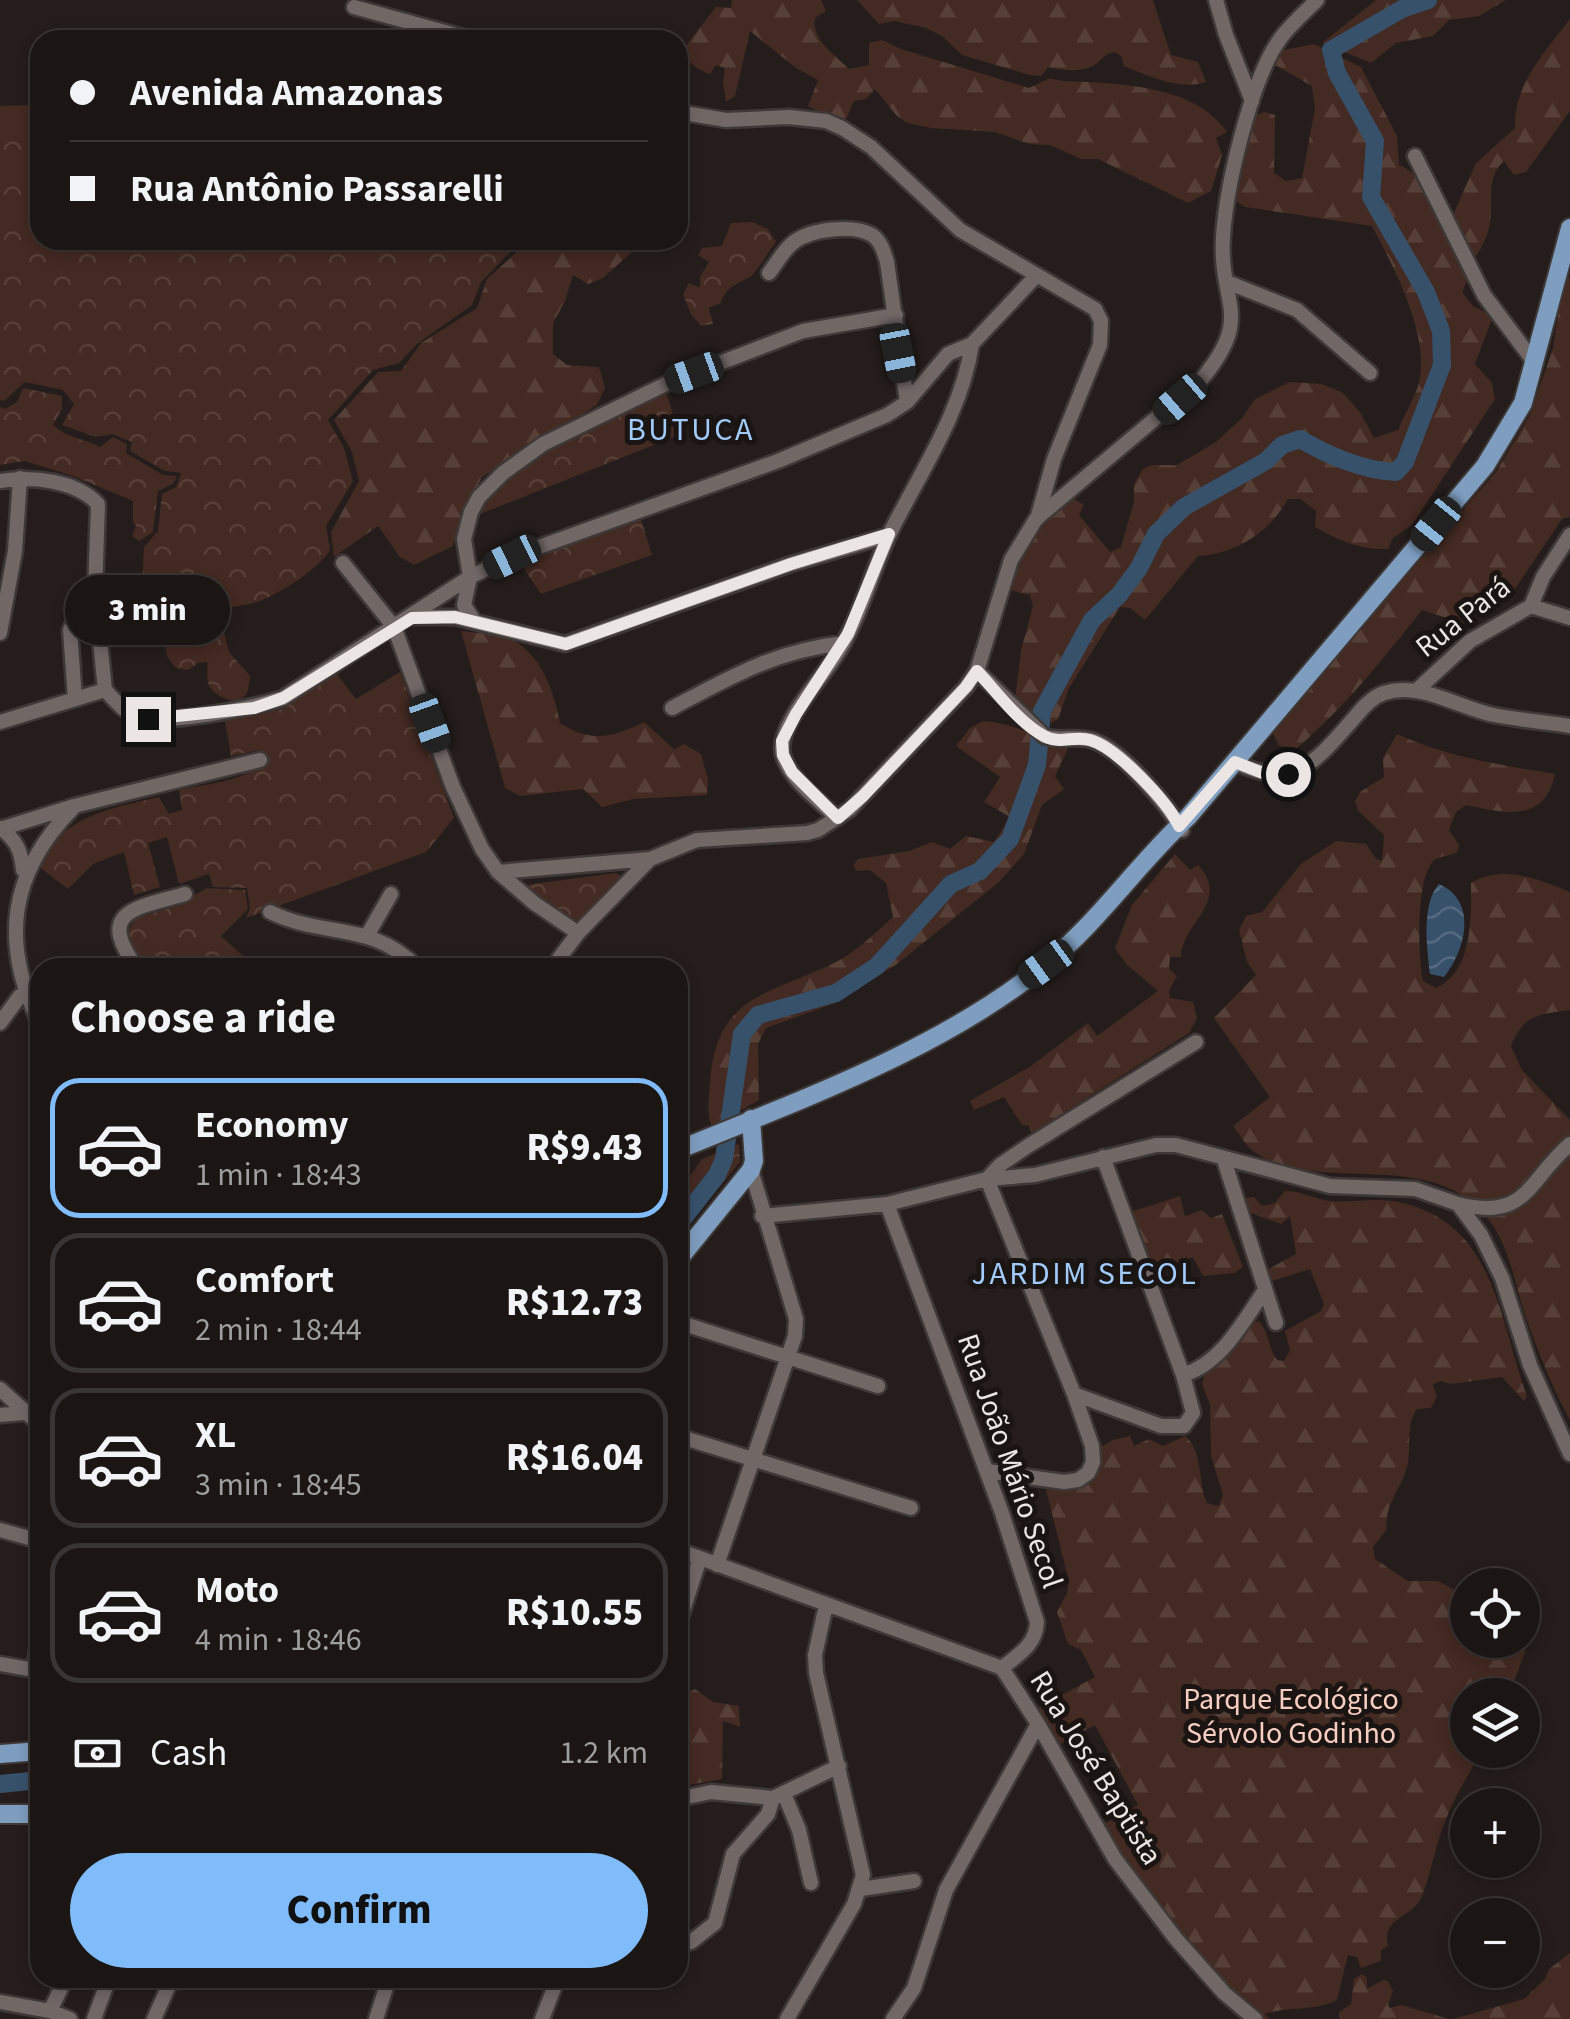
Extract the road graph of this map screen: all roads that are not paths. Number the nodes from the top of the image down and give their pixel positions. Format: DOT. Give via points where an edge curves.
graph roads {
  1 [pos="1216,0"];
  2 [pos="1317,0"];
  3 [pos="354,7"];
  4 [pos="438,30"];
  5 [pos="1252,100"];
  6 [pos="688,114"];
  7 [pos="1414,156"];
  8 [pos="1570,228"];
  9 [pos="769,273"];
  10 [pos="1038,275"];
  11 [pos="1227,282"];
  12 [pos="896,316"];
  13 [pos="972,344"];
  14 [pos="1535,363"];
  15 [pos="1370,372"];
  16 [pos="906,402"];
  17 [pos="20,478"];
  18 [pos="0,480"];
  19 [pos="1036,520"];
  20 [pos="889,534"];
  21 [pos="1570,536"];
  22 [pos="343,563"];
  23 [pos="470,577"];
  24 [pos="1531,606"];
  25 [pos="98,616"];
  26 [pos="412,618"];
  27 [pos="1570,618"];
  28 [pos="474,620"];
  29 [pos="394,627"];
  30 [pos="0,633"];
  31 [pos="844,643"];
  32 [pos="977,671"];
  33 [pos="106,690"];
  34 [pos="1417,690"];
  35 [pos="75,699"];
  36 [pos="672,708"];
  37 [pos="0,722"];
  38 [pos="1570,726"];
  39 [pos="260,760"];
  40 [pos="1235,762"];
  41 [pos="74,806"];
  42 [pos="838,818"];
  43 [pos="1183,824"];
  44 [pos="0,828"];
  45 [pos="650,859"];
  46 [pos="23,870"];
  47 [pos="498,872"];
  48 [pos="185,894"];
  49 [pos="391,894"];
  50 [pos="270,912"];
  51 [pos="578,933"];
  52 [pos="368,934"];
  53 [pos="130,958"];
  54 [pos="409,958"];
  55 [pos="559,958"];
  56 [pos="20,996"];
  57 [pos="30,1010"];
  58 [pos="0,1022"];
  59 [pos="1196,1042"];
  60 [pos="749,1130"];
  61 [pos="711,1141"];
  62 [pos="1570,1144"];
  63 [pos="1028,1146"];
  64 [pos="688,1147"];
  65 [pos="688,1155"];
  66 [pos="1103,1158"];
  67 [pos="1224,1160"];
  68 [pos="750,1170"];
  69 [pos="1034,1175"];
  70 [pos="988,1179"];
  71 [pos="888,1204"];
  72 [pos="1458,1204"];
  73 [pos="762,1216"];
  74 [pos="688,1248"];
  75 [pos="1264,1290"];
  76 [pos="1276,1323"];
  77 [pos="688,1325"];
  78 [pos="790,1358"];
  79 [pos="1183,1375"];
  80 [pos="878,1386"];
  81 [pos="0,1390"];
  82 [pos="1074,1394"];
  83 [pos="1114,1411"];
  84 [pos="24,1413"];
  85 [pos="0,1415"];
  86 [pos="30,1418"];
  87 [pos="1087,1432"];
  88 [pos="688,1439"];
  89 [pos="1570,1454"];
  90 [pos="753,1459"];
  91 [pos="987,1471"];
  92 [pos="912,1508"];
  93 [pos="0,1530"];
  94 [pos="30,1538"];
  95 [pos="688,1554"];
  96 [pos="700,1558"];
  97 [pos="718,1565"];
  98 [pos="688,1583"];
  99 [pos="826,1606"];
  100 [pos="0,1664"];
  101 [pos="1002,1668"];
  102 [pos="30,1669"];
  103 [pos="1038,1724"];
  104 [pos="30,1752"];
  105 [pos="0,1754"];
  106 [pos="838,1766"];
  107 [pos="779,1796"];
  108 [pos="688,1797"];
  109 [pos="0,1814"];
  110 [pos="30,1814"];
  111 [pos="914,1881"];
  112 [pos="811,1883"];
  113 [pos="861,1889"];
  114 [pos="688,1943"];
  115 [pos="61,1988"];
  116 [pos="105,1988"];
  117 [pos="168,1988"];
  118 [pos="387,1988"];
  119 [pos="554,1988"];
  120 [pos="5,2008"];
  121 [pos="50,2011"];
  122 [pos="70,2019"];
  123 [pos="94,2019"];
  124 [pos="154,2019"];
  125 [pos="376,2019"];
  126 [pos="542,2019"];
  127 [pos="787,2019"];
  128 [pos="892,2019"];
  129 [pos="1255,2019"];
  1 -- 5 [label="street"];
  2 -- 5 [label="street" via="1280,39"];
  3 -- 4 [label="street"];
  5 -- 11 [label="street" via="1223,237"];
  6 -- 10 [label="street" via="726,120 789,117 842,128 960,230"];
  7 -- 14 [label="street" via="1484,295"];
  8 -- 14 [label="main road"];
  9 -- 12 [label="street" via="809,233 856,230 882,246"];
  10 -- 13 [label="street"];
  10 -- 19 [label="street" via="1095,309 1102,330"];
  11 -- 15 [label="street" via="1298,310"];
  11 -- 19 [label="street" via="1232,324 1222,355"];
  12 -- 16 [label="street"];
  12 -- 23 [label="street" via="803,331 670,382 543,444 503,473 471,512 464,539"];
  13 -- 16 [label="street" via="948,354"];
  13 -- 20 [label="street" via="962,392"];
  14 -- 40 [label="main road" via="1523,402 1485,466"];
  16 -- 23 [label="street" via="778,461"];
  17 -- 18 [label="street"];
  17 -- 25 [label="street" via="79,490 98,504"];
  17 -- 30 [label="street"];
  19 -- 32 [label="street" via="1011,560"];
  20 -- 28 [label="street" via="566,644"];
  20 -- 31 [label="street"];
  21 -- 24 [label="street, Rua Pará"];
  22 -- 29 [label="street"];
  23 -- 26 [label="street"];
  23 -- 28 [label="street" via="464,605"];
  24 -- 27 [label="street"];
  24 -- 34 [label="street, Rua Pará" via="1470,641"];
  25 -- 33 [label="street"];
  25 -- 35 [label="street" via="70,630"];
  26 -- 28 [label="street"];
  26 -- 29 [label="street"];
  29 -- 33 [label="street" via="283,698 254,708 148,719 126,710"];
  29 -- 47 [label="street" via="453,787"];
  31 -- 36 [label="street" via="766,660"];
  31 -- 42 [label="street" via="782,741 792,772"];
  32 -- 42 [label="street"];
  32 -- 43 [label="street" via="1044,736 1106,746"];
  33 -- 35 [label="street"];
  34 -- 38 [label="street" via="1494,715"];
  34 -- 40 [label="street" via="1380,694 1313,761 1288,774 1270,776"];
  35 -- 37 [label="street"];
  39 -- 41 [label="street"];
  40 -- 43 [label="main road"];
  41 -- 44 [label="street"];
  41 -- 46 [label="street"];
  42 -- 45 [label="street" via="807,833 697,840"];
  43 -- 60 [label="main road" via="1097,916 998,999 955,1028"];
  43 -- 60 [label="main road" via="1172,848 1111,918 1007,1007 907,1063"];
  44 -- 46 [label="street" via="22,851"];
  45 -- 47 [label="street"];
  45 -- 51 [label="street"];
  46 -- 56 [label="street" via="9,910"];
  47 -- 51 [label="street"];
  48 -- 53 [label="street" via="123,917 120,945"];
  49 -- 52 [label="street"];
  50 -- 52 [label="street" via="310,927"];
  51 -- 55 [label="street"];
  52 -- 54 [label="street"];
  56 -- 57 [label="street"];
  56 -- 58 [label="street"];
  59 -- 63 [label="street"];
  60 -- 61 [label="main road"];
  60 -- 68 [label="main road"];
  61 -- 64 [label="main road"];
  61 -- 65 [label="main road"];
  62 -- 72 [label="street" via="1514,1204"];
  63 -- 69 [label="street"];
  63 -- 70 [label="street"];
  66 -- 67 [label="street" via="1156,1144"];
  66 -- 69 [label="street"];
  66 -- 79 [label="street"];
  67 -- 72 [label="street" via="1330,1186 1415,1190"];
  67 -- 75 [label="street"];
  68 -- 73 [label="street"];
  68 -- 74 [label="main road"];
  69 -- 70 [label="street"];
  70 -- 71 [label="street"];
  70 -- 82 [label="street"];
  71 -- 73 [label="street"];
  71 -- 91 [label="street, Rua João Mário Secol"];
  72 -- 89 [label="street" via="1491,1254"];
  73 -- 78 [label="street" via="796,1320"];
  75 -- 76 [label="street"];
  75 -- 79 [label="street" via="1212,1361"];
  77 -- 78 [label="street"];
  78 -- 80 [label="street"];
  78 -- 90 [label="street"];
  79 -- 83 [label="street" via="1194,1413 1184,1426"];
  81 -- 84 [label="street"];
  82 -- 83 [label="street"];
  82 -- 87 [label="street"];
  83 -- 87 [label="street"];
  84 -- 85 [label="street"];
  84 -- 86 [label="street"];
  87 -- 91 [label="street" via="1094,1462 1078,1480"];
  88 -- 90 [label="street"];
  90 -- 92 [label="street"];
  90 -- 97 [label="street"];
  91 -- 101 [label="street, Rua João Mário Secol" via="1037,1622 1031,1644"];
  93 -- 94 [label="street"];
  95 -- 96 [label="street, Rua José Baptista"];
  96 -- 97 [label="street, Rua José Baptista"];
  96 -- 98 [label="street"];
  97 -- 99 [label="street, Rua José Baptista"];
  99 -- 101 [label="street, Rua José Baptista"];
  99 -- 106 [label="street" via="816,1673"];
  100 -- 102 [label="street"];
  101 -- 103 [label="street, Rua José Baptista"];
  103 -- 128 [label="street" via="946,1890 914,1988"];
  103 -- 129 [label="street, Rua José Baptista" via="1115,1859 1176,1939"];
  104 -- 105 [label="main road"];
  106 -- 107 [label="street"];
  106 -- 113 [label="street"];
  107 -- 108 [label="street"];
  107 -- 112 [label="street" via="798,1830"];
  107 -- 114 [label="street" via="733,1854 715,1922"];
  109 -- 110 [label="main road"];
  111 -- 113 [label="street"];
  113 -- 127 [label="street"];
  115 -- 121 [label="street"];
  116 -- 123 [label="street"];
  117 -- 124 [label="street"];
  118 -- 125 [label="street"];
  119 -- 126 [label="street"];
  120 -- 121 [label="street"];
  121 -- 122 [label="street"];
}
